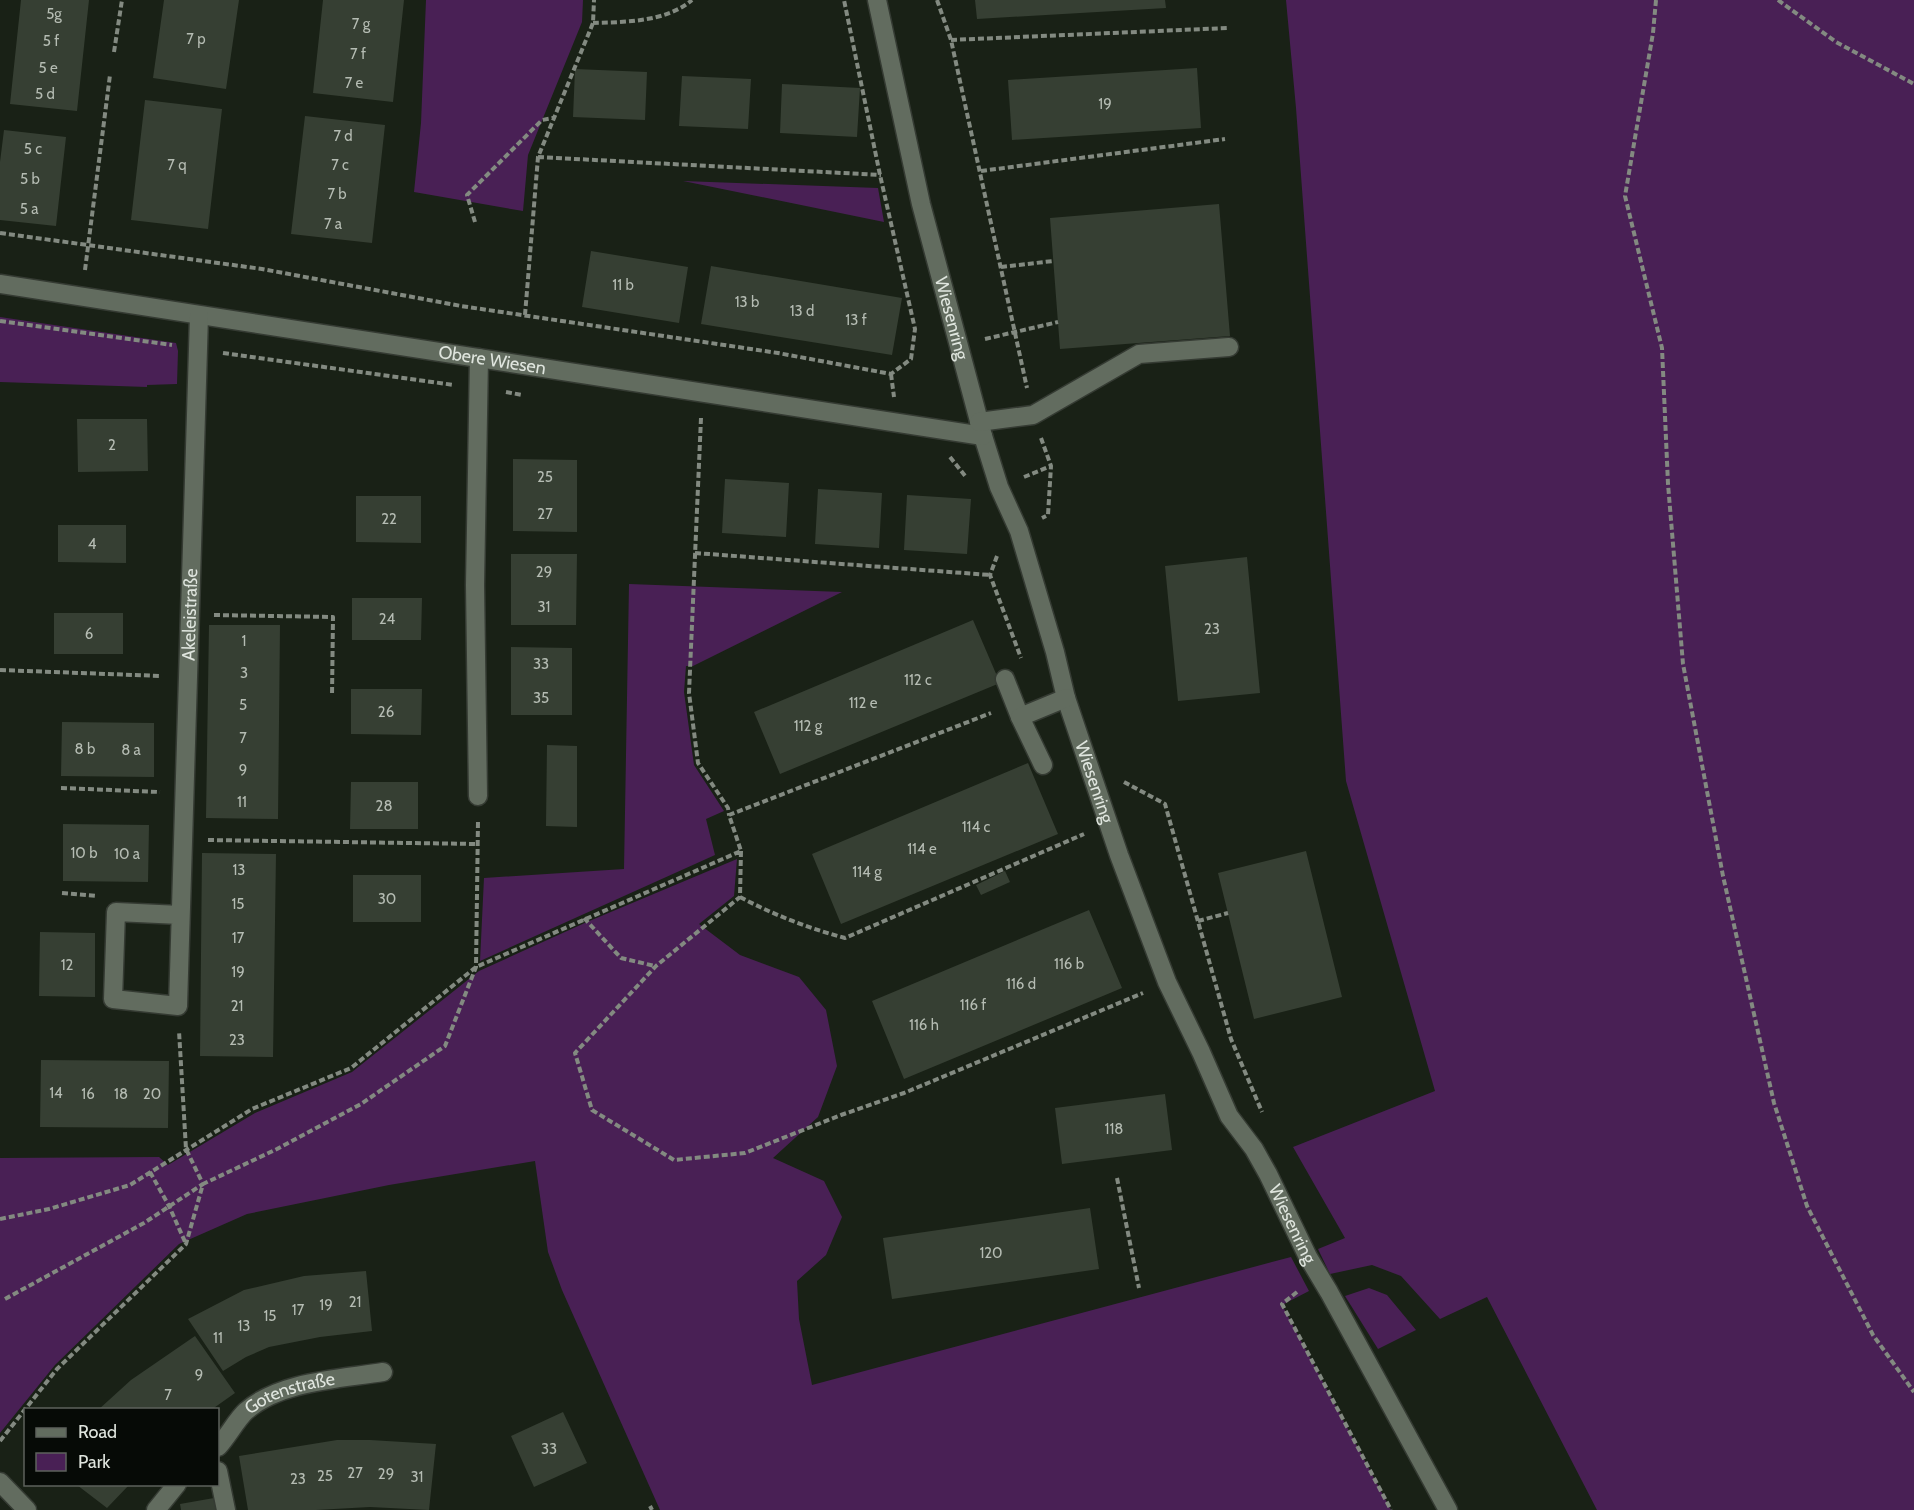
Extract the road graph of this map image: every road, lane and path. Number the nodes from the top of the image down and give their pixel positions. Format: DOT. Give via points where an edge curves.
graph roads {
  1 [pos="122,0"];
  2 [pos="594,0"];
  3 [pos="692,0"];
  4 [pos="844,0"];
  5 [pos="877,0"];
  6 [pos="937,0"];
  7 [pos="1656,0"];
  8 [pos="1778,0"];
  9 [pos="593,23"];
  10 [pos="1227,27"];
  11 [pos="951,40"];
  12 [pos="114,52"];
  13 [pos="110,75"];
  14 [pos="1914,84"];
  15 [pos="554,117"];
  16 [pos="1225,139"];
  17 [pos="538,157"];
  18 [pos="981,171"];
  19 [pos="915,174"];
  20 [pos="880,175"];
  21 [pos="475,222"];
  22 [pos="0,233"];
  23 [pos="88,244"];
  24 [pos="1053,261"];
  25 [pos="1001,267"];
  26 [pos="0,284"];
  27 [pos="81,297"];
  28 [pos="525,315"];
  29 [pos="199,316"];
  30 [pos="0,321"];
  31 [pos="1058,322"];
  32 [pos="1015,331"];
  33 [pos="958,346"];
  34 [pos="1228,346"];
  35 [pos="198,349"];
  36 [pos="479,358"];
  37 [pos="478,389"];
  38 [pos="702,393"];
  39 [pos="525,395"];
  40 [pos="1033,415"];
  41 [pos="689,418"];
  42 [pos="701,420"];
  43 [pos="713,422"];
  44 [pos="981,429"];
  45 [pos="948,455"];
  46 [pos="971,483"];
  47 [pos="1019,531"];
  48 [pos="695,553"];
  49 [pos="990,575"];
  50 [pos="190,615"];
  51 [pos="0,670"];
  52 [pos="188,677"];
  53 [pos="1005,679"];
  54 [pos="332,696"];
  55 [pos="1066,698"];
  56 [pos="1020,717"];
  57 [pos="1089,764"];
  58 [pos="1043,765"];
  59 [pos="62,788"];
  60 [pos="184,793"];
  61 [pos="478,796"];
  62 [pos="729,814"];
  63 [pos="1085,834"];
  64 [pos="183,840"];
  65 [pos="477,844"];
  66 [pos="741,851"];
  67 [pos="740,897"];
  68 [pos="1228,913"];
  69 [pos="180,915"];
  70 [pos="584,918"];
  71 [pos="1198,921"];
  72 [pos="656,966"];
  73 [pos="476,967"];
  74 [pos="1167,982"];
  75 [pos="178,1006"];
  76 [pos="1263,1114"];
  77 [pos="186,1149"];
  78 [pos="150,1172"];
  79 [pos="1117,1178"];
  80 [pos="202,1184"];
  81 [pos="169,1206"];
  82 [pos="0,1219"];
  83 [pos="186,1244"];
  84 [pos="1318,1274"];
  85 [pos="1139,1288"];
  86 [pos="5,1299"];
  87 [pos="383,1372"];
  88 [pos="1914,1392"];
  89 [pos="26,1408"];
  90 [pos="24,1410"];
  91 [pos="0,1440"];
  92 [pos="219,1446"];
  93 [pos="219,1476"];
  94 [pos="0,1482"];
  95 [pos="176,1486"];
  96 [pos="27,1510"];
  97 [pos="156,1510"];
  98 [pos="226,1510"];
  99 [pos="1390,1510"];
  100 [pos="1448,1510"];
  1 -- 12 [label="path"];
  2 -- 9 [label="path"];
  3 -- 9 [label="path" via="680,10 633,21"];
  4 -- 20 [label="path"];
  5 -- 19 [label="street, Wiesenring"];
  6 -- 11 [label="path"];
  7 -- 88 [label="path" via="1625,196 1662,348 1668,484 1683,664 1774,1103 1807,1206 1873,1335"];
  8 -- 14 [label="path" via="1836,42"];
  9 -- 15 [label="path"];
  10 -- 11 [label="path"];
  11 -- 18 [label="path"];
  13 -- 23 [label="path"];
  15 -- 17 [label="path"];
  15 -- 21 [label="path" via="542,120 466,195"];
  16 -- 18 [label="path"];
  17 -- 20 [label="path"];
  17 -- 28 [label="path"];
  18 -- 25 [label="path"];
  19 -- 20 [label="path"];
  19 -- 33 [label="street, Wiesenring"];
  20 -- 28 [label="path" via="915,329 911,359 891,374"];
  22 -- 23 [label="path"];
  23 -- 27 [label="path"];
  23 -- 28 [label="path" via="262,269"];
  24 -- 25 [label="path"];
  25 -- 32 [label="path"];
  26 -- 27 [label="street, Obere Wiesen"];
  27 -- 29 [label="street, Obere Wiesen"];
  29 -- 35 [label="street, Akeleistraße"];
  29 -- 36 [label="street, Obere Wiesen"];
  30 -- 35 [label="path"];
  31 -- 32 [label="path"];
  32 -- 33 [label="path"];
  32 -- 40 [label="path"];
  33 -- 44 [label="street, Wiesenring"];
  34 -- 40 [label="street" via="1139,354"];
  35 -- 37 [label="path"];
  35 -- 50 [label="street, Akeleistraße"];
  36 -- 37 [label="street"];
  36 -- 38 [label="street, Obere Wiesen"];
  37 -- 39 [label="path"];
  37 -- 61 [label="street"];
  38 -- 42 [label="path"];
  38 -- 44 [label="street, Obere Wiesen"];
  40 -- 44 [label="street, Obere Wiesen"];
  40 -- 47 [label="path" via="1051,466 1048,515"];
  41 -- 42 [label="path"];
  42 -- 43 [label="path"];
  42 -- 48 [label="path"];
  44 -- 47 [label="street, Wiesenring" via="999,487"];
  45 -- 46 [label="path"];
  47 -- 55 [label="street, Wiesenring"];
  48 -- 49 [label="path"];
  48 -- 62 [label="path" via="689,693 692,717 698,763"];
  50 -- 52 [label="street, Akeleistraße"];
  50 -- 54 [label="path" via="333,617"];
  51 -- 52 [label="path"];
  52 -- 60 [label="street, Akeleistraße"];
  53 -- 56 [label="street"];
  55 -- 56 [label="street"];
  55 -- 57 [label="street, Wiesenring"];
  56 -- 58 [label="street"];
  56 -- 62 [label="path" via="996,711"];
  57 -- 71 [label="path" via="1165,804"];
  57 -- 74 [label="street, Wiesenring"];
  59 -- 60 [label="path"];
  60 -- 64 [label="street, Akeleistraße"];
  61 -- 65 [label="path"];
  62 -- 66 [label="path"];
  63 -- 67 [label="path" via="845,938 773,914"];
  64 -- 65 [label="path"];
  64 -- 69 [label="street, Akeleistraße"];
  65 -- 73 [label="path"];
  66 -- 67 [label="path"];
  66 -- 70 [label="path"];
  67 -- 72 [label="path"];
  68 -- 71 [label="path"];
  69 -- 75 [label="street, Akeleistraße"];
  69 -- 75 [label="street" via="116,912 113,999"];
  70 -- 72 [label="path" via="621,958"];
  70 -- 73 [label="path"];
  71 -- 76 [label="path" via="1231,1039"];
  72 -- 74 [label="path" via="574,1053 592,1110 674,1160 746,1153 904,1093"];
  73 -- 77 [label="path" via="351,1068 252,1109"];
  73 -- 80 [label="path" via="445,1046 361,1104"];
  74 -- 84 [label="street, Wiesenring" via="1229,1116 1254,1149"];
  75 -- 77 [label="path"];
  77 -- 78 [label="path"];
  77 -- 80 [label="path"];
  78 -- 81 [label="path"];
  78 -- 82 [label="path" via="130,1185"];
  79 -- 85 [label="path"];
  80 -- 81 [label="path"];
  80 -- 83 [label="path"];
  81 -- 83 [label="path"];
  81 -- 86 [label="path"];
  83 -- 89 [label="path" via="57,1369"];
  84 -- 99 [label="path" via="1282,1304"];
  84 -- 100 [label="street, Wiesenring"];
  87 -- 92 [label="street, Gotenstraße" via="281,1390 245,1411"];
  90 -- 91 [label="path"];
  93 -- 98 [label="street"];
  94 -- 96 [label="street"];
  95 -- 97 [label="street"];
}
